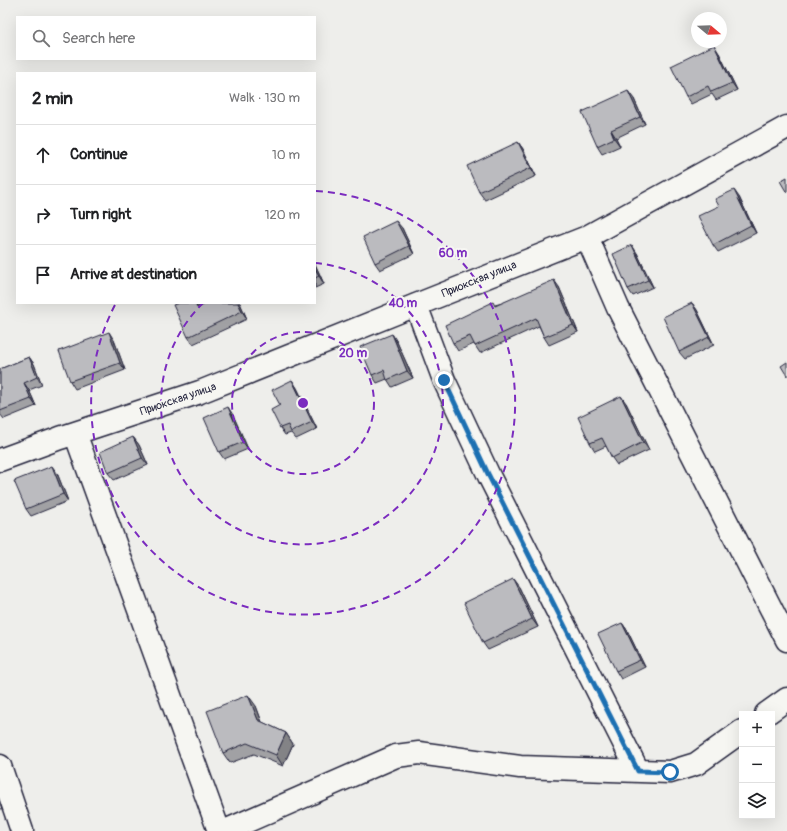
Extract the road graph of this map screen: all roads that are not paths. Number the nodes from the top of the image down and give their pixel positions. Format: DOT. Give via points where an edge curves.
graph roads {
  1 [pos="787,127"];
  2 [pos="587,237"];
  3 [pos="416,304"];
  4 [pos="75,433"];
  5 [pos="0,460"];
  6 [pos="787,640"];
  7 [pos="787,699"];
  8 [pos="770,711"];
  9 [pos="739,733"];
  10 [pos="0,766"];
  11 [pos="638,771"];
  12 [pos="22,831"];
  13 [pos="219,831"];
  14 [pos="225,831"];
  1 -- 2 [label="street, Приокская улица"];
  2 -- 3 [label="street, Приокская улица"];
  2 -- 6 [label="street" via="618,308"];
  3 -- 4 [label="street, Приокская улица" via="200,392"];
  3 -- 11 [label="street" via="444,380 489,476"];
  4 -- 5 [label="street, Приокская улица"];
  4 -- 13 [label="street"];
  7 -- 8 [label="street"];
  9 -- 11 [label="street" via="696,764 670,772"];
  10 -- 12 [label="street"];
  11 -- 14 [label="street" via="520,767 419,753 396,756"];
}
